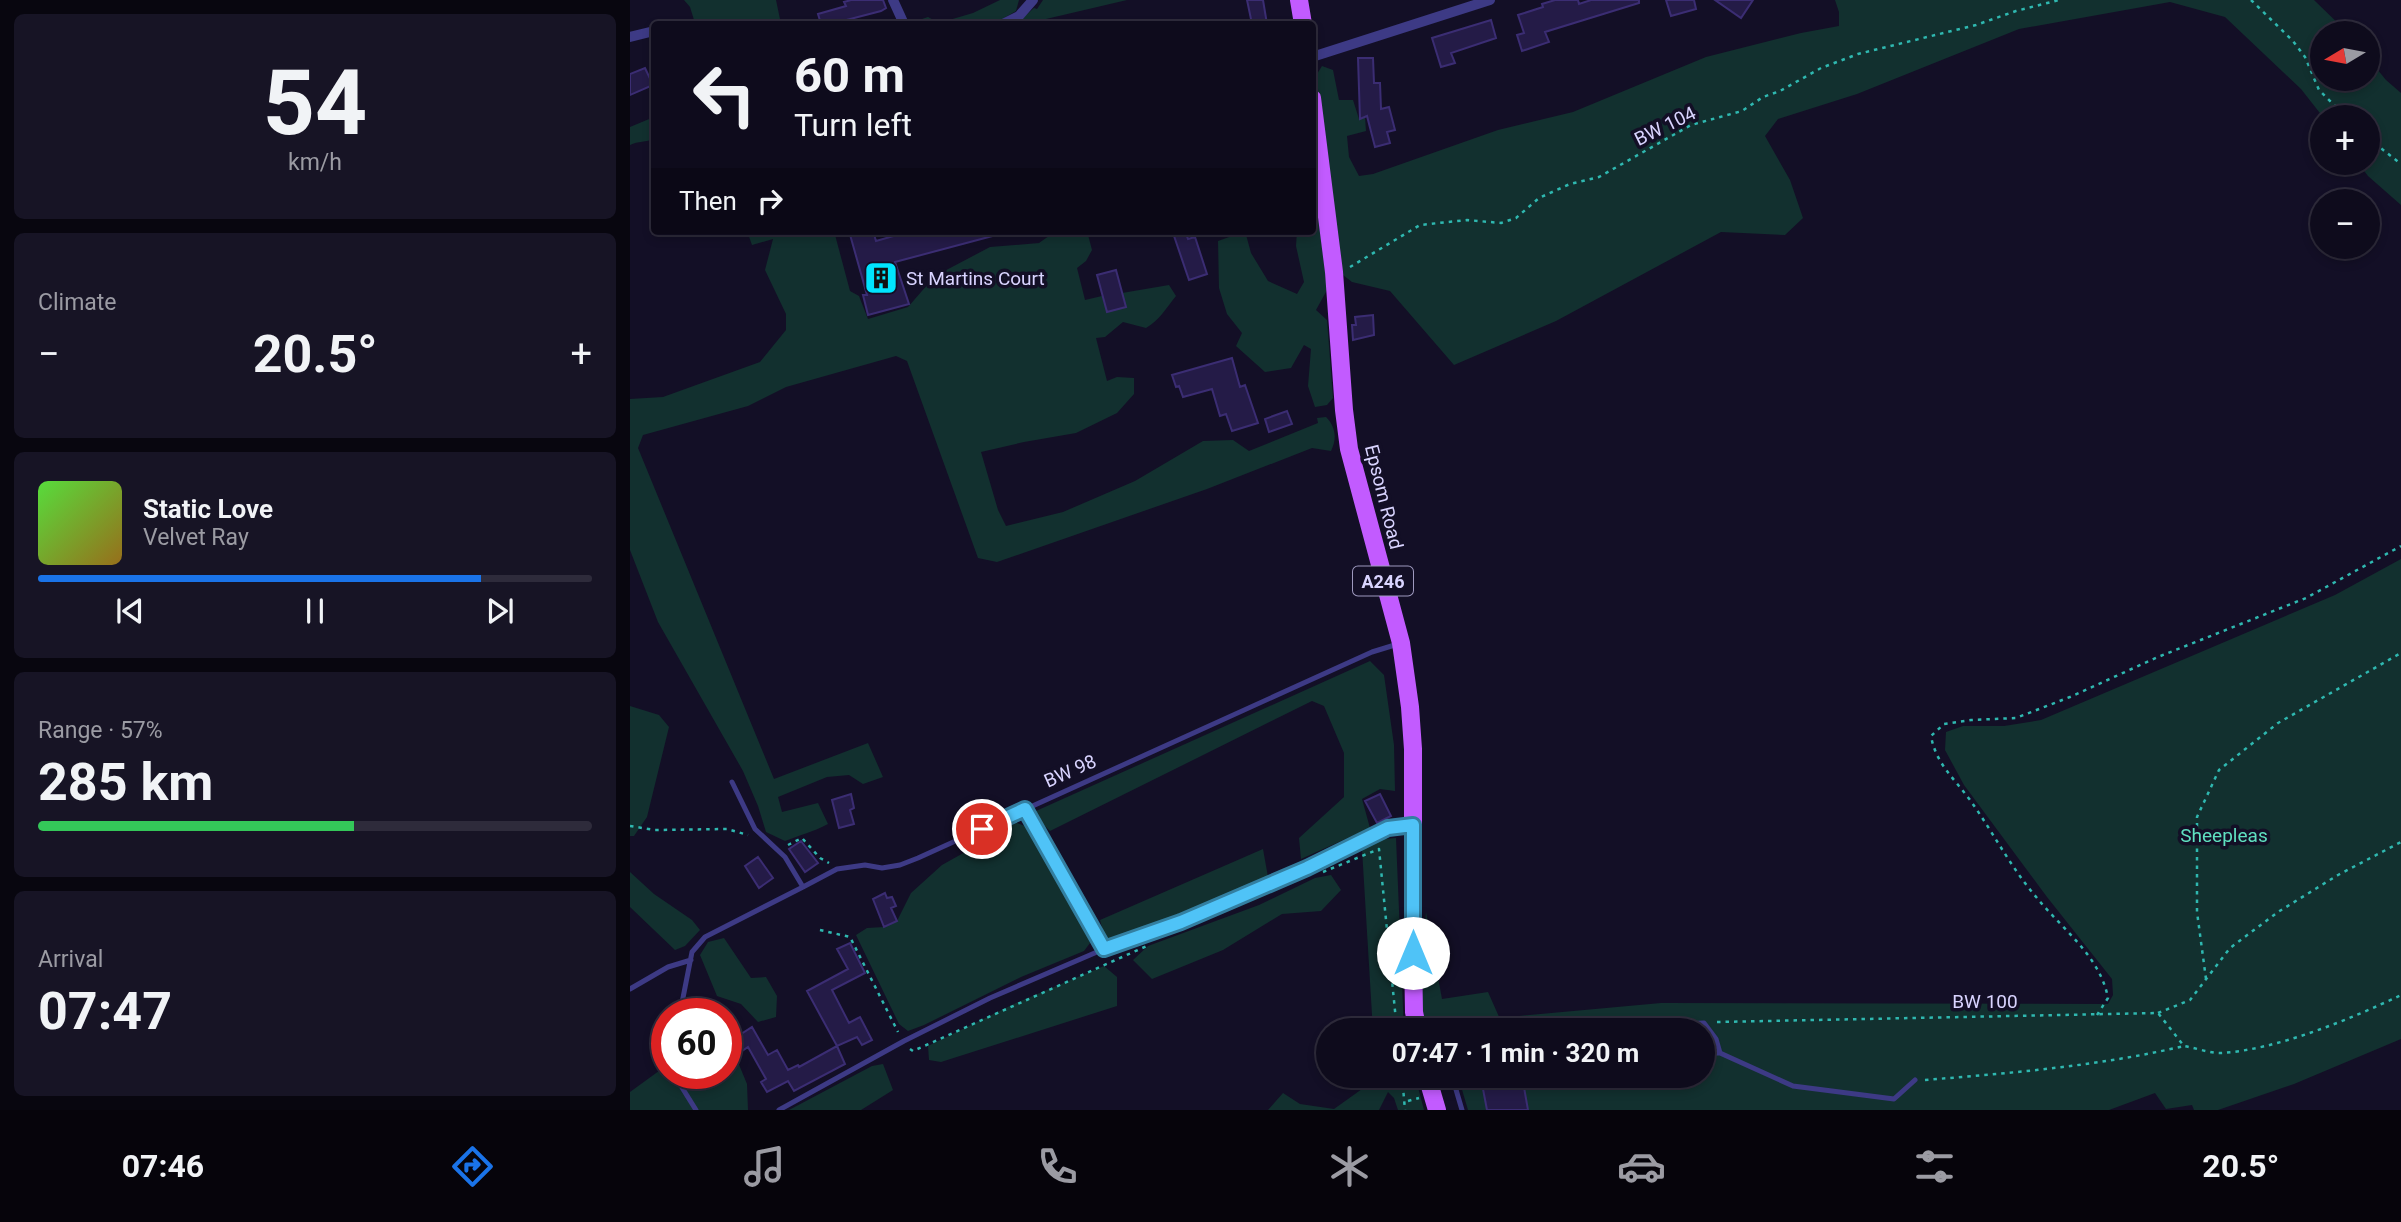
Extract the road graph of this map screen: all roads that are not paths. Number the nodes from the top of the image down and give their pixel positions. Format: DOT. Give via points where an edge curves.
graph roads {
  1 [pos="893,0"];
  2 [pos="1033,0"];
  3 [pos="1299,0"];
  4 [pos="1490,0"];
  5 [pos="903,21"];
  6 [pos="1009,21"];
  7 [pos="1302,21"];
  8 [pos="651,32"];
  9 [pos="630,37"];
  10 [pos="1316,56"];
  11 [pos="1316,130"];
  12 [pos="1401,643"];
  13 [pos="732,782"];
  14 [pos="1025,809"];
  15 [pos="1413,825"];
  16 [pos="803,887"];
  17 [pos="1104,949"];
  18 [pos="691,960"];
  19 [pos="630,989"];
  20 [pos="683,998"];
  21 [pos="1416,1018"];
  22 [pos="1715,1038"];
  23 [pos="1715,1053"];
  24 [pos="1720,1053"];
  25 [pos="1915,1080"];
  26 [pos="1431,1088"];
  27 [pos="1456,1088"];
  28 [pos="683,1089"];
  29 [pos="696,1110"];
  30 [pos="779,1110"];
  31 [pos="1437,1110"];
  32 [pos="1462,1110"];
  1 -- 5 [label="street"];
  2 -- 6 [label="street"];
  3 -- 7 [label="main road"];
  4 -- 10 [label="street"];
  8 -- 9 [label="street"];
  11 -- 12 [label="main road, Epsom Road / A246" via="1349,449"];
  12 -- 14 [label="lane, BW 98"];
  12 -- 15 [label="main road, Epsom Road / A246" via="1413,749"];
  13 -- 16 [label="lane" via="755,829 785,857"];
  14 -- 16 [label="lane, BW 98" via="900,865 837,869"];
  14 -- 17 [label="lane"];
  15 -- 17 [label="lane" via="1388,828 1181,922"];
  15 -- 21 [label="main road, Epsom Road / A246"];
  16 -- 18 [label="lane" via="705,937"];
  17 -- 30 [label="lane" via="990,998"];
  18 -- 19 [label="lane" via="668,967"];
  18 -- 20 [label="lane"];
  22 -- 24 [label="lane"];
  23 -- 24 [label="lane"];
  24 -- 25 [label="lane" via="1793,1086 1894,1099"];
  26 -- 31 [label="main road"];
  27 -- 32 [label="lane"];
  28 -- 29 [label="lane"];
}
